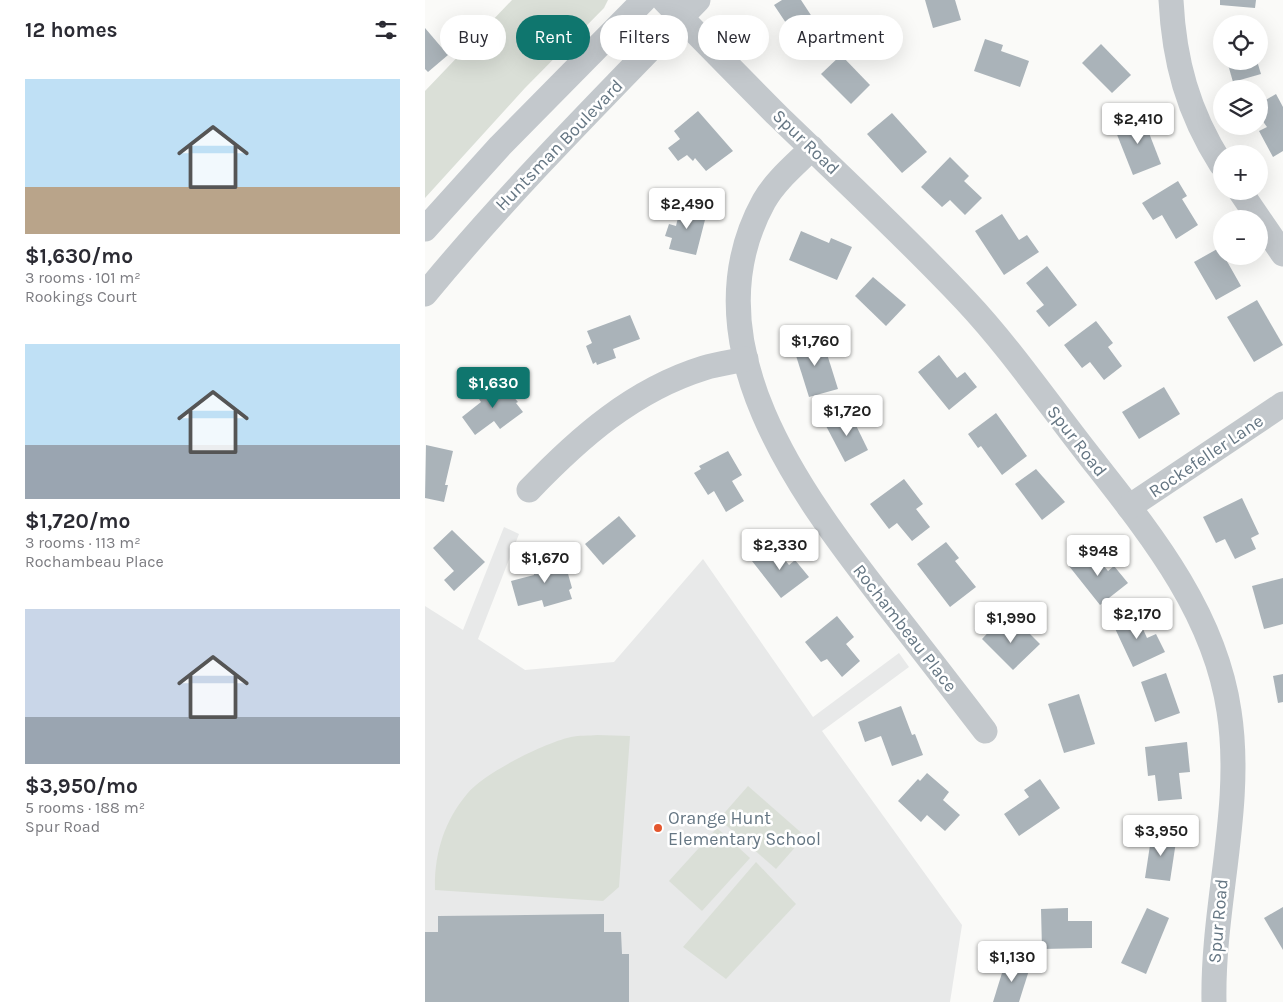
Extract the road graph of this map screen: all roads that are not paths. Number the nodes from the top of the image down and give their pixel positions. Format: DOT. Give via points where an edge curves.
graph roads {
  1 [pos="644,0"];
  2 [pos="664,0"];
  3 [pos="698,0"];
  4 [pos="1171,0"];
  5 [pos="678,15"];
  6 [pos="684,15"];
  7 [pos="688,25"];
  8 [pos="640,60"];
  9 [pos="813,148"];
  10 [pos="1213,150"];
  11 [pos="1246,200"];
  12 [pos="425,229"];
  13 [pos="1283,254"];
  14 [pos="425,294"];
  15 [pos="745,360"];
  16 [pos="1283,404"];
  17 [pos="529,490"];
  18 [pos="1129,508"];
  19 [pos="985,731"];
  20 [pos="1214,1002"];
  1 -- 12 [label="street"];
  2 -- 5 [label="street, Spur Road"];
  3 -- 6 [label="street, Huntsman Boulevard"];
  4 -- 10 [label="street" via="1176,58 1185,92"];
  7 -- 9 [label="street, Spur Road"];
  8 -- 14 [label="street, Huntsman Boulevard" via="523,181"];
  9 -- 15 [label="street, Rochambeau Place" via="776,184 747,240 738,283 738,315"];
  9 -- 18 [label="street, Spur Road" via="967,302"];
  11 -- 13 [label="street"];
  15 -- 17 [label="street" via="704,368 638,397 587,433"];
  15 -- 19 [label="street, Rochambeau Place" via="768,423 808,499"];
  16 -- 18 [label="street, Rockefeller Lane"];
  18 -- 20 [label="street, Spur Road" via="1170,564 1198,611 1218,661 1229,709 1233,786 1217,922"];
}
